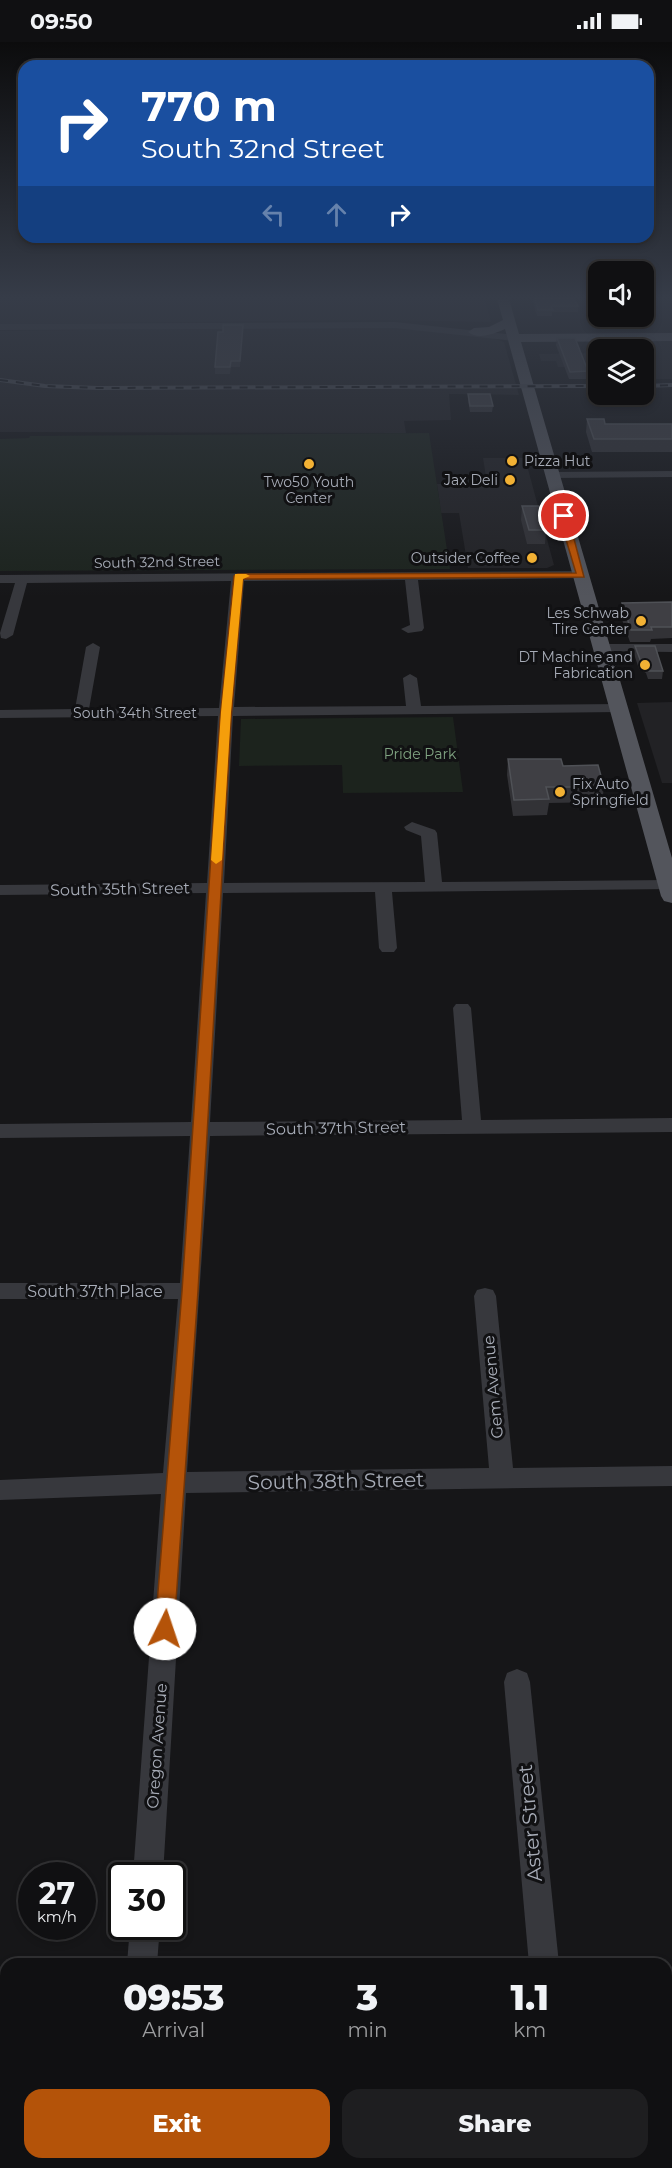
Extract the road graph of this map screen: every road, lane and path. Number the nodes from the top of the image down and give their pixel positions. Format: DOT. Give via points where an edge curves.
graph roads {
  1 [pos="531,398"];
  2 [pos="672,474"];
  3 [pos="552,475"];
  4 [pos="581,575"];
  5 [pos="238,576"];
  6 [pos="411,576"];
  7 [pos="0,579"];
  8 [pos="22,579"];
  9 [pos="408,629"];
  10 [pos="6,635"];
  11 [pos="93,647"];
  12 [pos="602,648"];
  13 [pos="672,648"];
  14 [pos="410,678"];
  15 [pos="619,708"];
  16 [pos="414,710"];
  17 [pos="226,712"];
  18 [pos="81,713"];
  19 [pos="0,714"];
  20 [pos="412,827"];
  21 [pos="670,884"];
  22 [pos="434,886"];
  23 [pos="215,888"];
  24 [pos="383,888"];
  25 [pos="0,890"];
  26 [pos="388,948"];
  27 [pos="462,1008"];
  28 [pos="672,1125"];
  29 [pos="472,1126"];
  30 [pos="201,1129"];
  31 [pos="0,1131"];
  32 [pos="0,1291"];
  33 [pos="190,1291"];
  34 [pos="485,1296"];
  35 [pos="672,1476"];
  36 [pos="502,1478"];
  37 [pos="174,1483"];
  38 [pos="0,1490"];
  39 [pos="517,1682"];
  40 [pos="149,1862"];
  41 [pos="144,1940"];
  42 [pos="142,1958"];
  43 [pos="542,1958"];
  1 -- 3 [label="main road"];
  2 -- 3 [label="street"];
  3 -- 4 [label="main road"];
  4 -- 6 [label="street, South 32nd Street"];
  4 -- 12 [label="main road"];
  5 -- 6 [label="street, South 32nd Street"];
  5 -- 8 [label="street, South 32nd Street"];
  5 -- 17 [label="street, Oregon Avenue"];
  6 -- 9 [label="street" via="417,628"];
  7 -- 8 [label="street, South 32nd Street"];
  8 -- 10 [label="street"];
  11 -- 18 [label="street"];
  12 -- 13 [label="street"];
  12 -- 15 [label="main road"];
  14 -- 16 [label="street"];
  15 -- 16 [label="street, South 34th Street"];
  15 -- 21 [label="main road"];
  16 -- 17 [label="street, South 34th Street"];
  17 -- 18 [label="street, South 34th Street"];
  17 -- 23 [label="street, Oregon Avenue"];
  18 -- 19 [label="street, South 34th Street"];
  20 -- 22 [label="street" via="429,833"];
  21 -- 22 [label="street, South 35th Street"];
  22 -- 24 [label="street, South 35th Street"];
  23 -- 24 [label="street, South 35th Street"];
  23 -- 25 [label="street, South 35th Street"];
  23 -- 30 [label="street, Oregon Avenue"];
  24 -- 26 [label="street"];
  27 -- 29 [label="street"];
  28 -- 29 [label="street, South 37th Street"];
  29 -- 30 [label="street, South 37th Street"];
  30 -- 31 [label="street, South 37th Street"];
  30 -- 33 [label="street, Oregon Avenue"];
  32 -- 33 [label="street, South 37th Place"];
  33 -- 37 [label="street, Oregon Avenue"];
  34 -- 36 [label="street, Gem Avenue"];
  35 -- 36 [label="street, South 38th Street"];
  36 -- 37 [label="street, South 38th Street"];
  37 -- 38 [label="street, South 38th Street"];
  37 -- 40 [label="street, Oregon Avenue"];
  39 -- 43 [label="street, Aster Street"];
  41 -- 42 [label="street"];
}
